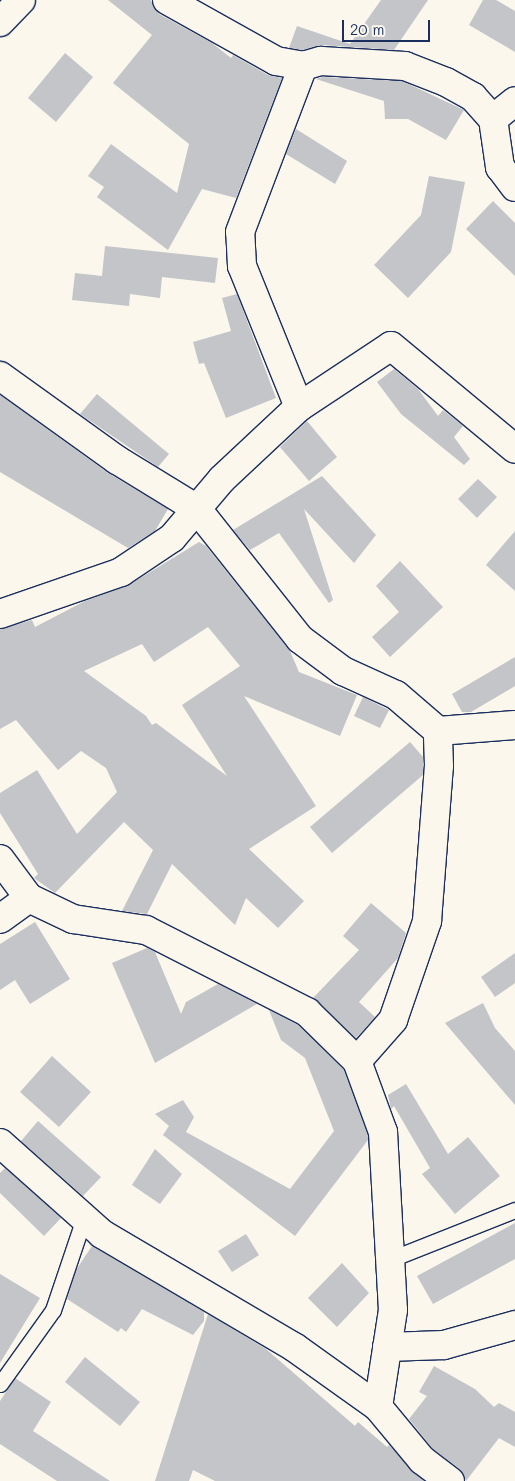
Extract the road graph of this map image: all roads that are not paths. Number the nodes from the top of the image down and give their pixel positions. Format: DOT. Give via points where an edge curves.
graph roads {
  1 [pos="21,0"];
  2 [pos="167,0"];
  3 [pos="0,22"];
  4 [pos="303,66"];
  5 [pos="515,101"];
  6 [pos="493,119"];
  7 [pos="515,187"];
  8 [pos="0,376"];
  9 [pos="299,407"];
  10 [pos="515,449"];
  11 [pos="198,509"];
  12 [pos="0,614"];
  13 [pos="515,725"];
  14 [pos="438,731"];
  15 [pos="0,859"];
  16 [pos="30,898"];
  17 [pos="0,919"];
  18 [pos="357,1061"];
  19 [pos="0,1143"];
  20 [pos="515,1210"];
  21 [pos="84,1218"];
  22 [pos="390,1258"];
  23 [pos="515,1325"];
  24 [pos="388,1347"];
  25 [pos="0,1384"];
  26 [pos="378,1407"];
  27 [pos="450,1481"];
  1 -- 3 [label="street"];
  2 -- 4 [label="street" via="276,62"];
  4 -- 6 [label="street" via="321,61 405,66 473,97"];
  4 -- 9 [label="street" via="240,232 242,266"];
  5 -- 6 [label="street"];
  6 -- 7 [label="street" via="500,167"];
  8 -- 11 [label="street" via="117,460"];
  9 -- 10 [label="street" via="391,346"];
  9 -- 11 [label="street" via="222,479"];
  11 -- 12 [label="street" via="172,538 120,572"];
  11 -- 14 [label="street" via="300,639 343,671 396,695"];
  13 -- 14 [label="street"];
  14 -- 18 [label="street" via="439,766 427,921 393,1020"];
  15 -- 16 [label="street"];
  16 -- 17 [label="street"];
  16 -- 18 [label="street" via="73,919 146,930 307,1012"];
  18 -- 22 [label="street" via="383,1132"];
  19 -- 21 [label="street"];
  20 -- 22 [label="lane"];
  21 -- 25 [label="lane" via="53,1310"];
  21 -- 26 [label="street" via="102,1234 294,1347"];
  22 -- 24 [label="street" via="393,1310"];
  23 -- 24 [label="street" via="444,1345"];
  24 -- 26 [label="street"];
  26 -- 27 [label="street" via="422,1460"];
}
